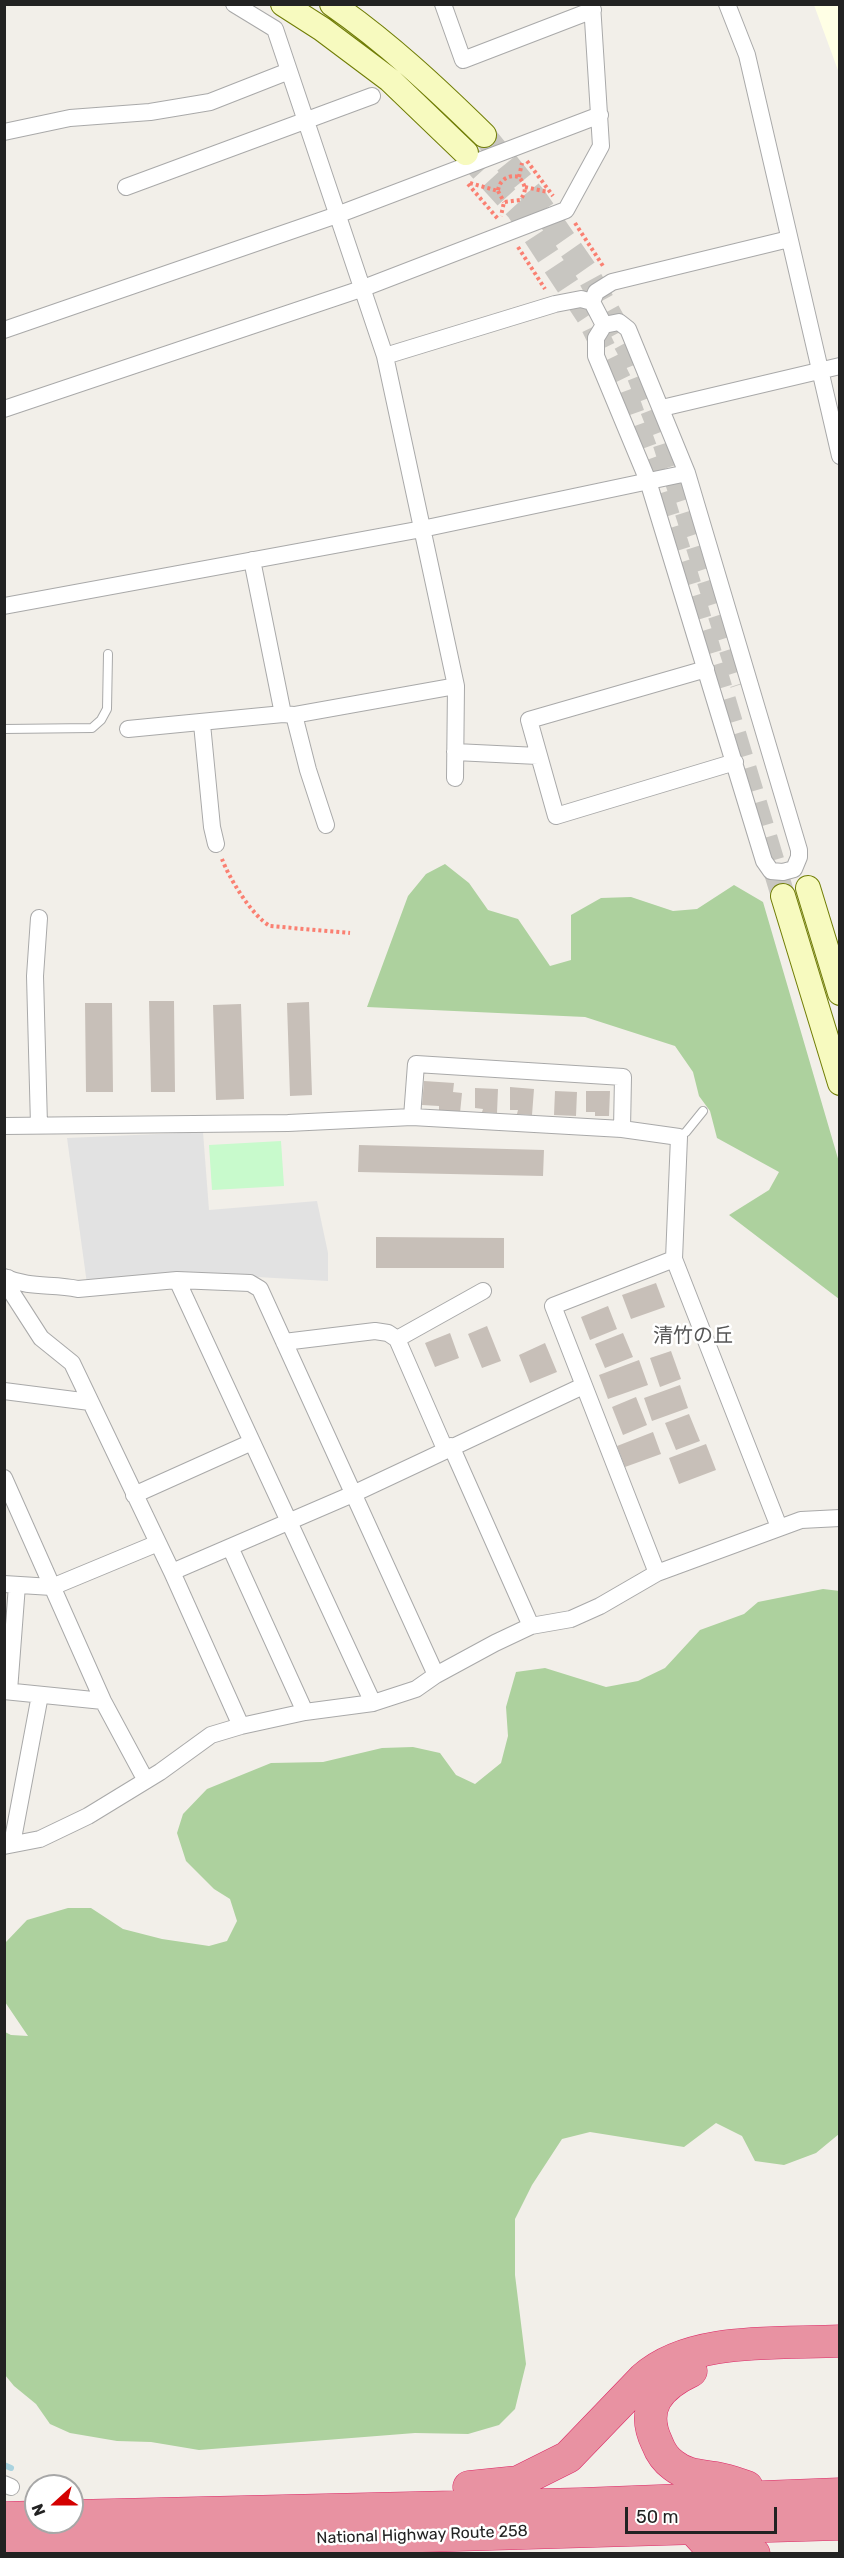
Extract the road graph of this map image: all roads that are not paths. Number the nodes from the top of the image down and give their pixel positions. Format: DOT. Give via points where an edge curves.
graph roads {
  1 [pos="234,4"];
  2 [pos="283,4"];
  3 [pos="332,4"];
  4 [pos="443,4"];
  5 [pos="727,4"];
  6 [pos="592,7"];
  7 [pos="289,71"];
  8 [pos="372,96"];
  9 [pos="600,115"];
  10 [pos="306,121"];
  11 [pos="4,132"];
  12 [pos="484,135"];
  13 [pos="466,153"];
  14 [pos="126,187"];
  15 [pos="337,215"];
  16 [pos="789,239"];
  17 [pos="361,289"];
  18 [pos="592,302"];
  19 [pos="604,325"];
  20 [pos="4,330"];
  21 [pos="385,356"];
  22 [pos="840,366"];
  23 [pos="819,371"];
  24 [pos="662,408"];
  25 [pos="4,409"];
  26 [pos="840,456"];
  27 [pos="687,473"];
  28 [pos="648,481"];
  29 [pos="422,528"];
  30 [pos="252,560"];
  31 [pos="4,606"];
  32 [pos="108,654"];
  33 [pos="706,669"];
  34 [pos="456,686"];
  35 [pos="289,714"];
  36 [pos="202,724"];
  37 [pos="4,729"];
  38 [pos="128,729"];
  39 [pos="455,752"];
  40 [pos="537,756"];
  41 [pos="735,762"];
  42 [pos="454,778"];
  43 [pos="326,825"];
  44 [pos="216,844"];
  45 [pos="808,888"];
  46 [pos="783,896"];
  47 [pos="39,918"];
  48 [pos="840,993"];
  49 [pos="840,1083"];
  50 [pos="703,1111"];
  51 [pos="412,1117"];
  52 [pos="39,1125"];
  53 [pos="4,1126"];
  54 [pos="622,1129"];
  55 [pos="679,1137"];
  56 [pos="674,1259"];
  57 [pos="6,1278"];
  58 [pos="177,1280"];
  59 [pos="483,1291"];
  60 [pos="397,1340"];
  61 [pos="284,1342"];
  62 [pos="583,1386"];
  63 [pos="4,1391"];
  64 [pos="90,1402"];
  65 [pos="252,1442"];
  66 [pos="448,1448"];
  67 [pos="4,1478"];
  68 [pos="353,1494"];
  69 [pos="134,1495"];
  70 [pos="840,1518"];
  71 [pos="288,1520"];
  72 [pos="779,1527"];
  73 [pos="158,1543"];
  74 [pos="230,1547"];
  75 [pos="172,1572"];
  76 [pos="657,1573"];
  77 [pos="10,1585"];
  78 [pos="52,1587"];
  79 [pos="531,1626"];
  80 [pos="436,1675"];
  81 [pos="7,1691"];
  82 [pos="40,1695"];
  83 [pos="103,1701"];
  84 [pos="373,1703"];
  85 [pos="305,1712"];
  86 [pos="240,1726"];
  87 [pos="145,1779"];
  88 [pos="8,1845"];
  89 [pos="840,2341"];
  90 [pos="840,2354"];
  91 [pos="840,2494"];
  92 [pos="781,2497"];
  93 [pos="212,2512"];
  94 [pos="84,2516"];
  95 [pos="24,2517"];
  96 [pos="4,2518"];
  97 [pos="840,2524"];
  98 [pos="692,2527"];
  99 [pos="4,2548"];
  100 [pos="754,2553"];
  1 -- 7 [label="street" via="275,29"];
  2 -- 13 [label="main road" via="390,80"];
  3 -- 12 [label="main road" via="415,69"];
  4 -- 6 [label="street" via="463,60"];
  5 -- 16 [label="street" via="747,55"];
  6 -- 9 [label="street"];
  7 -- 10 [label="street"];
  7 -- 11 [label="street" via="210,102 150,112 70,118"];
  8 -- 10 [label="street"];
  9 -- 15 [label="street"];
  9 -- 17 [label="street" via="602,146 566,210"];
  10 -- 14 [label="street"];
  10 -- 15 [label="street"];
  15 -- 17 [label="street"];
  15 -- 20 [label="street"];
  16 -- 18 [label="street" via="612,282 596,292"];
  16 -- 23 [label="street"];
  17 -- 21 [label="street"];
  17 -- 25 [label="street"];
  18 -- 19 [label="street"];
  18 -- 21 [label="street" via="581,299 555,304"];
  19 -- 24 [label="street" via="619,322 628,328"];
  19 -- 28 [label="street" via="596,338 596,356"];
  21 -- 29 [label="street"];
  22 -- 23 [label="street"];
  23 -- 24 [label="street"];
  23 -- 26 [label="street"];
  24 -- 27 [label="street"];
  27 -- 28 [label="street"];
  27 -- 41 [label="street" via="799,850 794,869 771,871 764,861"];
  28 -- 29 [label="street"];
  28 -- 33 [label="street"];
  29 -- 30 [label="street"];
  29 -- 34 [label="street"];
  30 -- 31 [label="street"];
  30 -- 35 [label="street"];
  32 -- 37 [label="lane" via="107,709 92,728"];
  33 -- 40 [label="street" via="529,720"];
  33 -- 41 [label="street"];
  34 -- 35 [label="street"];
  34 -- 39 [label="street"];
  35 -- 36 [label="street"];
  35 -- 43 [label="street"];
  36 -- 38 [label="street"];
  36 -- 44 [label="street"];
  39 -- 40 [label="street"];
  39 -- 42 [label="street"];
  40 -- 41 [label="street" via="556,816"];
  45 -- 48 [label="main road"];
  46 -- 49 [label="main road"];
  47 -- 52 [label="street" via="35,976"];
  50 -- 55 [label="lane"];
  51 -- 52 [label="street"];
  51 -- 54 [label="street"];
  51 -- 54 [label="street" via="417,1064 623,1077"];
  52 -- 53 [label="street"];
  54 -- 55 [label="street"];
  55 -- 56 [label="street"];
  56 -- 62 [label="street" via="553,1306"];
  56 -- 72 [label="street"];
  57 -- 58 [label="street" via="32,1286 78,1289"];
  57 -- 64 [label="street" via="41,1338 72,1363"];
  58 -- 61 [label="street" via="250,1283 260,1289"];
  58 -- 65 [label="street"];
  59 -- 60 [label="street"];
  60 -- 61 [label="street" via="388,1333 375,1331"];
  60 -- 66 [label="street"];
  61 -- 68 [label="street"];
  62 -- 66 [label="street"];
  62 -- 76 [label="street"];
  63 -- 64 [label="street"];
  64 -- 69 [label="street"];
  65 -- 69 [label="street"];
  65 -- 71 [label="street"];
  66 -- 68 [label="street"];
  66 -- 79 [label="street"];
  67 -- 78 [label="street"];
  68 -- 71 [label="street"];
  68 -- 80 [label="street"];
  69 -- 73 [label="street"];
  70 -- 72 [label="street"];
  71 -- 74 [label="street"];
  71 -- 84 [label="street"];
  72 -- 76 [label="street"];
  73 -- 75 [label="street"];
  73 -- 78 [label="street"];
  74 -- 75 [label="street"];
  74 -- 85 [label="street"];
  75 -- 86 [label="street"];
  76 -- 79 [label="street" via="581,1614"];
  77 -- 78 [label="street"];
  77 -- 81 [label="street"];
  78 -- 83 [label="street"];
  79 -- 80 [label="street"];
  80 -- 84 [label="street" via="416,1689"];
  81 -- 82 [label="street"];
  82 -- 83 [label="street"];
  82 -- 88 [label="street"];
  83 -- 87 [label="street"];
  84 -- 85 [label="street"];
  85 -- 86 [label="street"];
  86 -- 87 [label="street" via="211,1735"];
  87 -- 88 [label="street" via="40,1839"];
  89 -- 93 [label="highway" via="720,2347 677,2356 644,2378 568,2457 518,2482 334,2492"];
  90 -- 92 [label="highway" via="727,2359 665,2385 655,2400 649,2416 652,2432 672,2465 693,2476 720,2479"];
  91 -- 92 [label="highway, National Highway Route 258"];
  92 -- 93 [label="highway, National Highway Route 258"];
  93 -- 94 [label="highway, National Highway Route 258"];
  95 -- 96 [label="highway"];
  97 -- 98 [label="highway, National Highway Route 258"];
  98 -- 99 [label="highway, National Highway Route 258"];
  98 -- 100 [label="highway" via="708,2545"];
}
